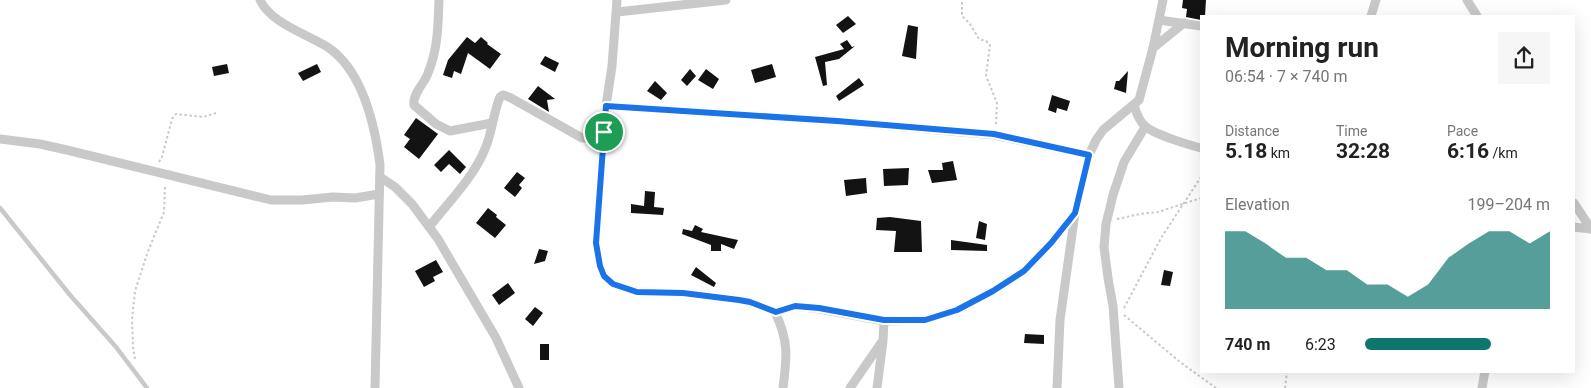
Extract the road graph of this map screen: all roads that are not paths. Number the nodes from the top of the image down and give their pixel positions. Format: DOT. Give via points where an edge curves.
graph roads {
  1 [pos="260,0"];
  2 [pos="439,0"];
  3 [pos="617,0"];
  4 [pos="726,0"];
  5 [pos="1163,0"];
  6 [pos="1376,0"];
  7 [pos="1467,0"];
  8 [pos="617,12"];
  9 [pos="1371,15"];
  10 [pos="1476,15"];
  11 [pos="1159,20"];
  12 [pos="1184,23"];
  13 [pos="1200,26"];
  14 [pos="1153,48"];
  15 [pos="1134,105"];
  16 [pos="606,106"];
  17 [pos="492,122"];
  18 [pos="1145,127"];
  19 [pos="604,132"];
  20 [pos="0,139"];
  21 [pos="1200,148"];
  22 [pos="1089,155"];
  23 [pos="380,177"];
  24 [pos="379,194"];
  25 [pos="1575,205"];
  26 [pos="0,208"];
  27 [pos="1075,213"];
  28 [pos="429,227"];
  29 [pos="1575,227"];
  30 [pos="1591,229"];
  31 [pos="776,312"];
  32 [pos="884,320"];
  33 [pos="883,341"];
  34 [pos="1485,373"];
  35 [pos="147,388"];
  36 [pos="375,388"];
  37 [pos="519,388"];
  38 [pos="783,388"];
  39 [pos="850,388"];
  40 [pos="877,388"];
  41 [pos="1057,388"];
  42 [pos="1119,388"];
  43 [pos="1482,388"];
  1 -- 23 [label="street" via="274,17 330,49 353,75 364,95 376,136"];
  2 -- 17 [label="street" via="434,59 415,96 414,105 436,124 450,131"];
  3 -- 8 [label="street"];
  4 -- 8 [label="street"];
  5 -- 11 [label="street"];
  6 -- 9 [label="street"];
  7 -- 10 [label="street"];
  8 -- 16 [label="street"];
  11 -- 12 [label="street"];
  11 -- 14 [label="street"];
  12 -- 13 [label="street"];
  12 -- 14 [label="street"];
  14 -- 15 [label="street" via="1141,95"];
  15 -- 18 [label="street"];
  15 -- 22 [label="street" via="1103,130"];
  16 -- 19 [label="street"];
  16 -- 22 [label="street" via="994,134"];
  17 -- 19 [label="street" via="503,96 582,138 594,138"];
  17 -- 28 [label="street" via="479,161"];
  18 -- 21 [label="street"];
  18 -- 42 [label="street" via="1124,162 1106,224 1104,247 1113,306"];
  19 -- 31 [label="street" via="596,243 604,276 613,284 637,292 683,293 739,300"];
  20 -- 24 [label="street" via="49,146 271,200 355,198"];
  22 -- 27 [label="street"];
  23 -- 24 [label="street"];
  23 -- 28 [label="street" via="412,204"];
  24 -- 36 [label="street"];
  25 -- 30 [label="street"];
  26 -- 35 [label="lane"];
  27 -- 32 [label="street" via="1024,271 993,291 957,310 925,320"];
  27 -- 41 [label="street" via="1060,320"];
  28 -- 37 [label="street" via="496,338"];
  29 -- 30 [label="street"];
  31 -- 32 [label="street" via="795,306"];
  31 -- 38 [label="street" via="784,330 786,347"];
  32 -- 33 [label="street"];
  33 -- 39 [label="street"];
  33 -- 40 [label="street"];
  34 -- 43 [label="street"];
}
